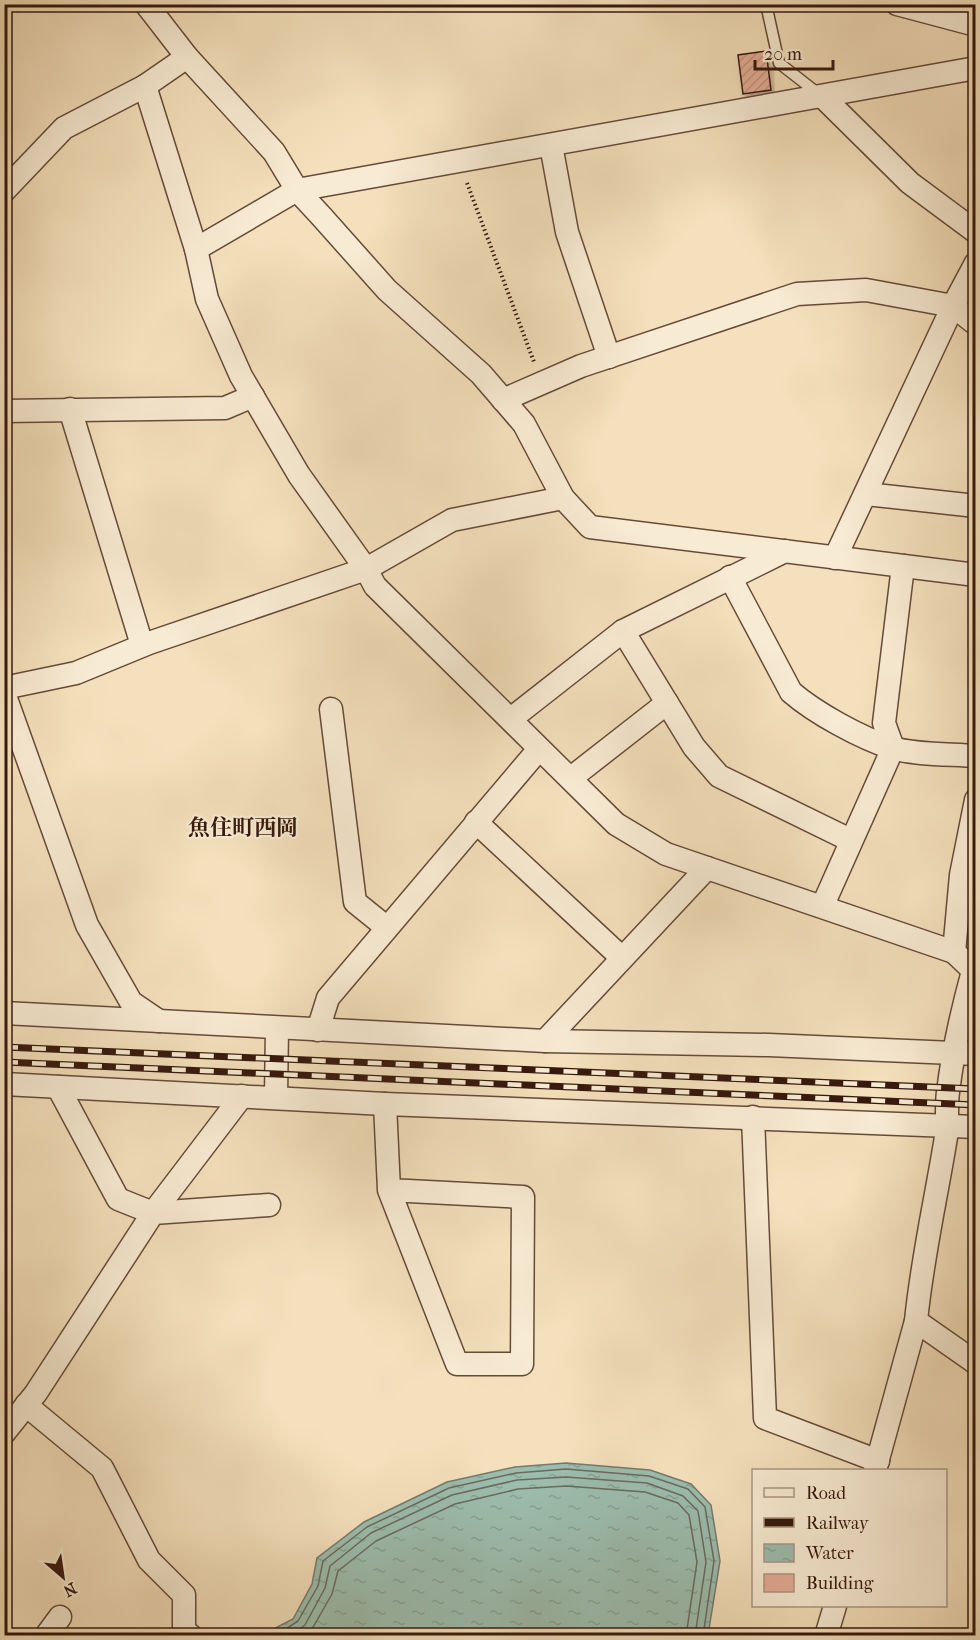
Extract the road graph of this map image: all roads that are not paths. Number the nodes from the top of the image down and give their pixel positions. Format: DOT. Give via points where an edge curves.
graph roads {
  1 [pos="146,4"];
  2 [pos="766,4"];
  3 [pos="897,4"];
  4 [pos="975,25"];
  5 [pos="187,57"];
  6 [pos="975,68"];
  7 [pos="145,86"];
  8 [pos="823,97"];
  9 [pos="550,145"];
  10 [pos="297,190"];
  11 [pos="4,191"];
  12 [pos="975,231"];
  13 [pos="196,249"];
  14 [pos="975,263"];
  15 [pos="953,306"];
  16 [pos="975,324"];
  17 [pos="609,357"];
  18 [pos="253,396"];
  19 [pos="503,400"];
  20 [pos="70,409"];
  21 [pos="4,411"];
  22 [pos="866,494"];
  23 [pos="563,498"];
  24 [pos="975,506"];
  25 [pos="785,551"];
  26 [pos="835,558"];
  27 [pos="903,566"];
  28 [pos="366,569"];
  29 [pos="975,575"];
  30 [pos="730,577"];
  31 [pos="623,631"];
  32 [pos="142,645"];
  33 [pos="4,688"];
  34 [pos="4,693"];
  35 [pos="668,703"];
  36 [pos="331,709"];
  37 [pos="14,718"];
  38 [pos="512,718"];
  39 [pos="4,744"];
  40 [pos="893,748"];
  41 [pos="539,749"];
  42 [pos="975,756"];
  43 [pos="571,778"];
  44 [pos="975,800"];
  45 [pos="476,822"];
  46 [pos="850,840"];
  47 [pos="707,868"];
  48 [pos="823,905"];
  49 [pos="386,927"];
  50 [pos="954,952"];
  51 [pos="622,958"];
  52 [pos="974,972"];
  53 [pos="4,1013"];
  54 [pos="160,1022"];
  55 [pos="278,1028"];
  56 [pos="318,1030"];
  57 [pos="545,1041"];
  58 [pos="965,1053"];
  59 [pos="4,1084"];
  60 [pos="58,1087"];
  61 [pos="242,1096"];
  62 [pos="276,1097"];
  63 [pos="385,1104"];
  64 [pos="753,1117"];
  65 [pos="948,1126"];
  66 [pos="975,1127"];
  67 [pos="389,1190"];
  68 [pos="269,1205"];
  69 [pos="153,1213"];
  70 [pos="916,1321"];
  71 [pos="975,1363"];
  72 [pos="26,1405"];
  73 [pos="4,1433"];
  74 [pos="876,1466"];
  75 [pos="834,1607"];
  76 [pos="60,1617"];
  77 [pos="46,1635"];
  78 [pos="191,1635"];
  79 [pos="826,1635"];
  1 -- 5 [label="street"];
  2 -- 8 [label="lane" via="779,63"];
  3 -- 4 [label="street"];
  5 -- 7 [label="street"];
  5 -- 10 [label="street" via="274,152"];
  6 -- 8 [label="street"];
  7 -- 11 [label="street" via="64,128"];
  7 -- 13 [label="street"];
  8 -- 9 [label="street"];
  8 -- 12 [label="street" via="909,183"];
  9 -- 10 [label="street"];
  9 -- 17 [label="street" via="567,232"];
  10 -- 13 [label="street"];
  10 -- 19 [label="street" via="387,290 481,374"];
  13 -- 18 [label="street" via="207,299"];
  14 -- 15 [label="street"];
  15 -- 16 [label="street"];
  15 -- 17 [label="street" via="866,290 797,294"];
  15 -- 22 [label="street"];
  17 -- 19 [label="street"];
  18 -- 20 [label="street" via="225,408"];
  18 -- 28 [label="street" via="299,475"];
  19 -- 23 [label="street" via="524,424"];
  20 -- 21 [label="street"];
  20 -- 32 [label="street"];
  22 -- 24 [label="street"];
  22 -- 26 [label="street"];
  23 -- 25 [label="street" via="591,527"];
  23 -- 28 [label="street" via="452,520"];
  25 -- 26 [label="street"];
  25 -- 30 [label="street"];
  26 -- 27 [label="street"];
  27 -- 29 [label="street"];
  27 -- 40 [label="street" via="884,723"];
  28 -- 32 [label="street"];
  28 -- 38 [label="street" via="375,586"];
  30 -- 31 [label="street"];
  30 -- 40 [label="street" via="791,692 830,719"];
  31 -- 35 [label="street"];
  31 -- 38 [label="street"];
  32 -- 33 [label="street" via="76,674"];
  34 -- 37 [label="street"];
  35 -- 43 [label="street"];
  35 -- 46 [label="street" via="702,759 719,776"];
  36 -- 49 [label="street" via="356,902"];
  37 -- 39 [label="street"];
  37 -- 54 [label="street" via="87,925 131,1002"];
  38 -- 41 [label="street"];
  40 -- 42 [label="street"];
  40 -- 46 [label="street"];
  41 -- 43 [label="street"];
  41 -- 45 [label="street"];
  43 -- 47 [label="street" via="616,824 666,854"];
  44 -- 50 [label="street" via="961,875"];
  45 -- 49 [label="street"];
  45 -- 51 [label="street"];
  46 -- 48 [label="street"];
  47 -- 48 [label="street"];
  47 -- 51 [label="street"];
  48 -- 50 [label="street"];
  49 -- 56 [label="street" via="328,998"];
  50 -- 52 [label="street"];
  51 -- 57 [label="street"];
  52 -- 58 [label="street"];
  53 -- 54 [label="street"];
  54 -- 55 [label="street"];
  55 -- 56 [label="street"];
  55 -- 62 [label="street"];
  56 -- 57 [label="street"];
  57 -- 58 [label="street"];
  58 -- 65 [label="street" via="948,1094"];
  59 -- 60 [label="street"];
  60 -- 61 [label="street"];
  60 -- 69 [label="street" via="118,1199"];
  61 -- 62 [label="street"];
  61 -- 69 [label="street"];
  62 -- 63 [label="street"];
  63 -- 64 [label="street"];
  63 -- 67 [label="street"];
  64 -- 65 [label="street"];
  64 -- 74 [label="street" via="765,1418"];
  65 -- 66 [label="street"];
  65 -- 70 [label="street" via="932,1228 922,1264"];
  67 -- 67 [label="street" via="457,1364 522,1364 522,1197"];
  68 -- 69 [label="street"];
  69 -- 72 [label="street"];
  70 -- 71 [label="street"];
  70 -- 74 [label="street"];
  72 -- 73 [label="street"];
  72 -- 78 [label="street" via="102,1468 149,1560 183,1595 184,1630"];
  75 -- 79 [label="street"];
  76 -- 77 [label="street"];
}
